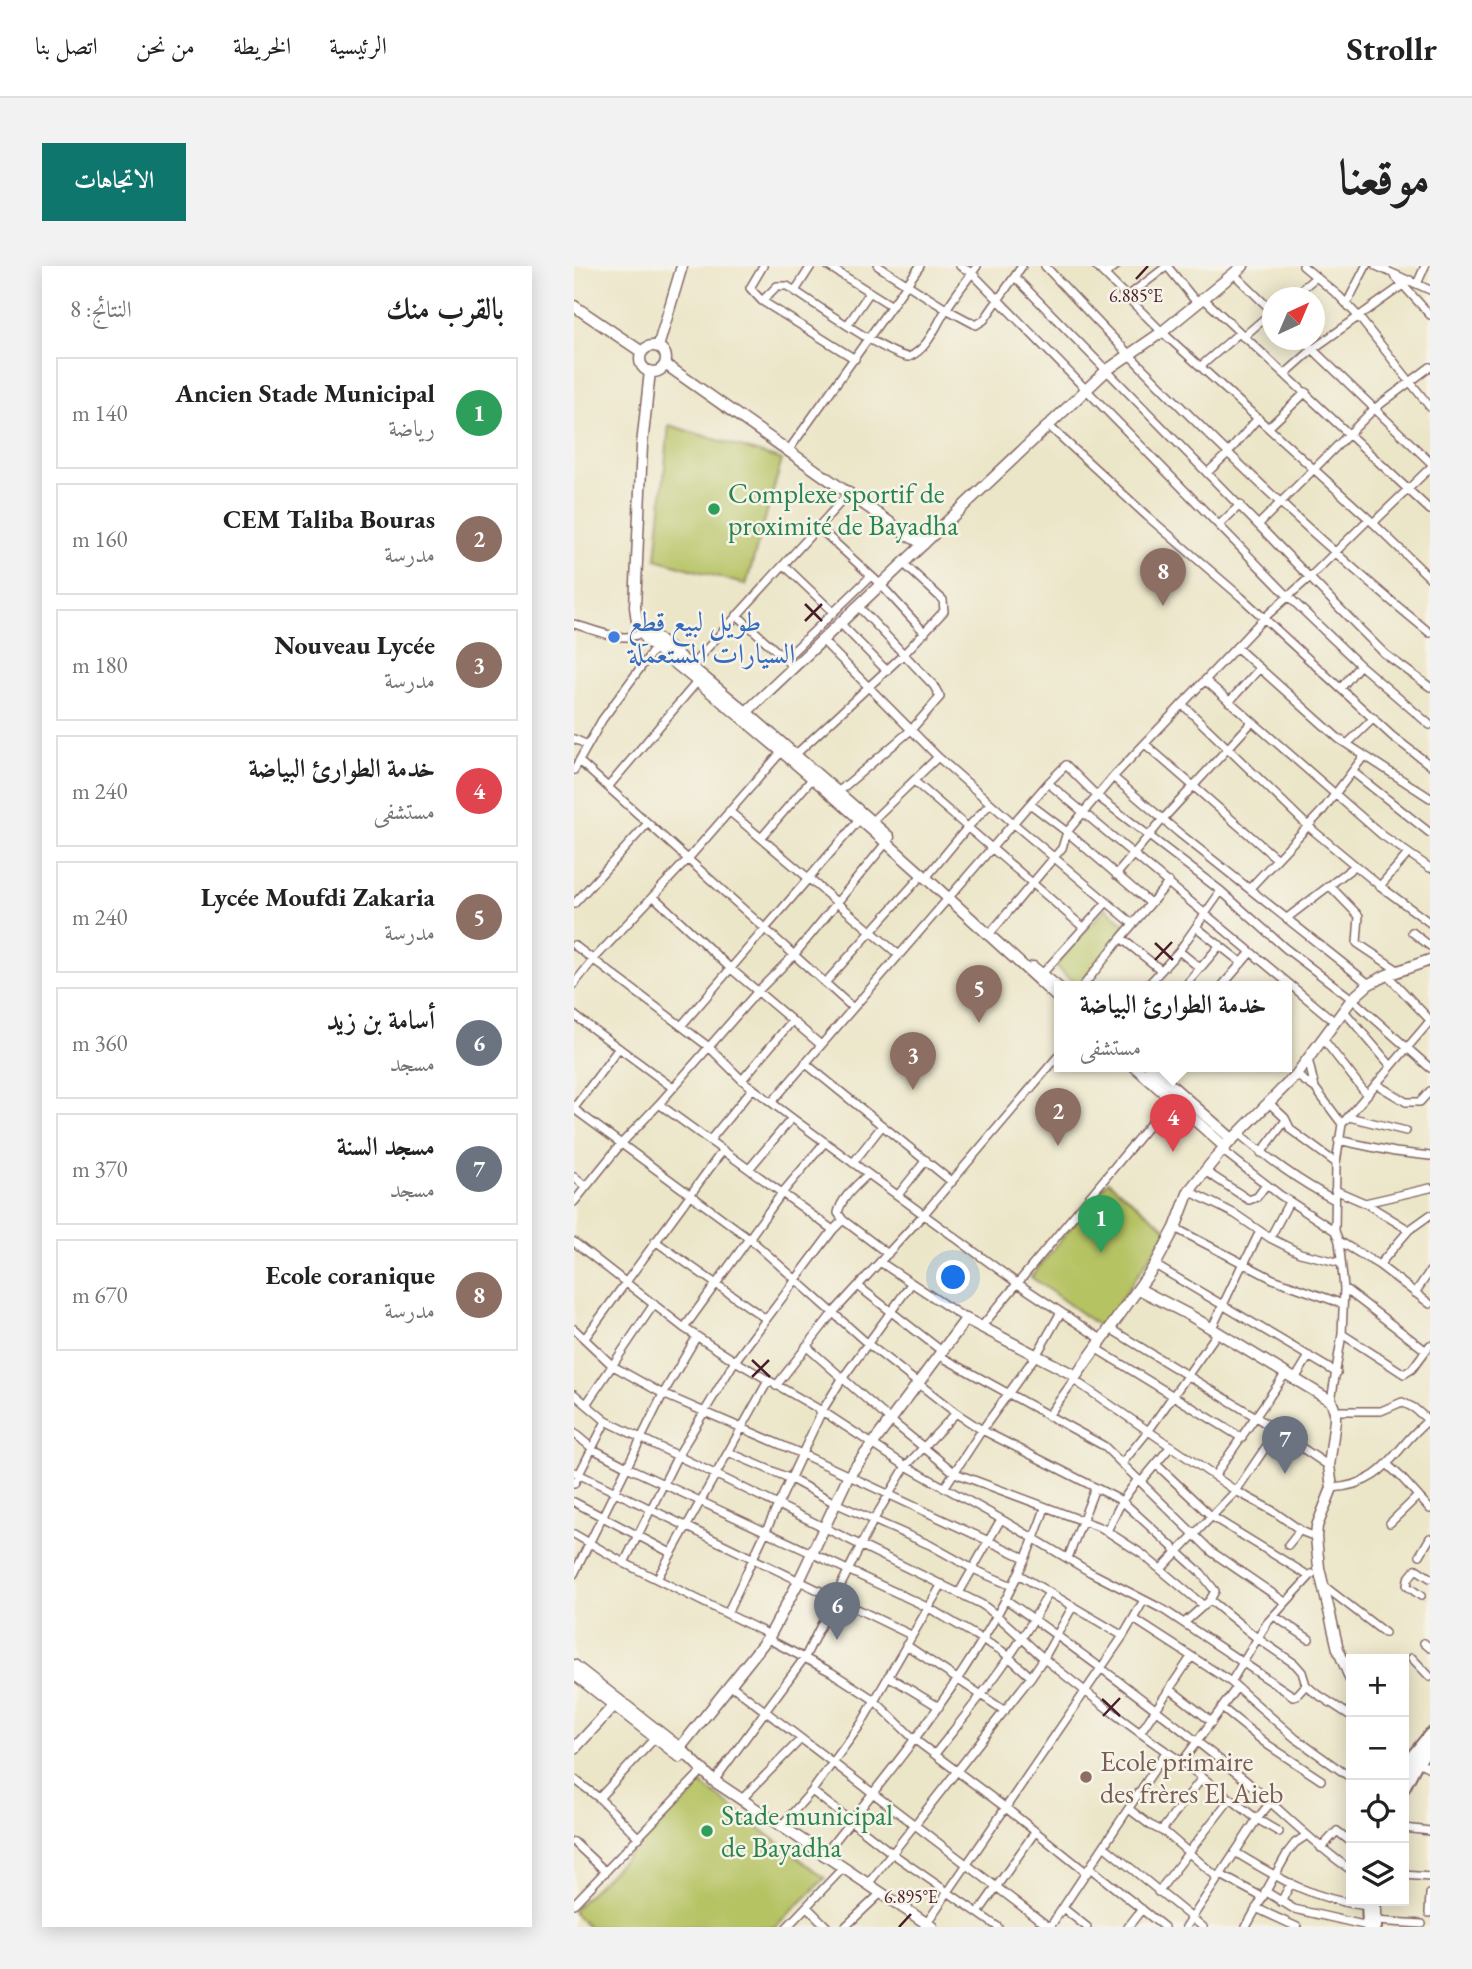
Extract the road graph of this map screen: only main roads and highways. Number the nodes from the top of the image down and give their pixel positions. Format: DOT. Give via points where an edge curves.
graph roads {
  1 [pos="1430,1734"];
  2 [pos="1430,1747"];
  3 [pos="1411,1757"];
  4 [pos="1406,1780"];
  5 [pos="1370,1906"];
  6 [pos="1372,1925"];
  1 -- 3 [label="main road"];
  2 -- 3 [label="main road"];
  3 -- 4 [label="main road"];
  5 -- 6 [label="main road"];
}
